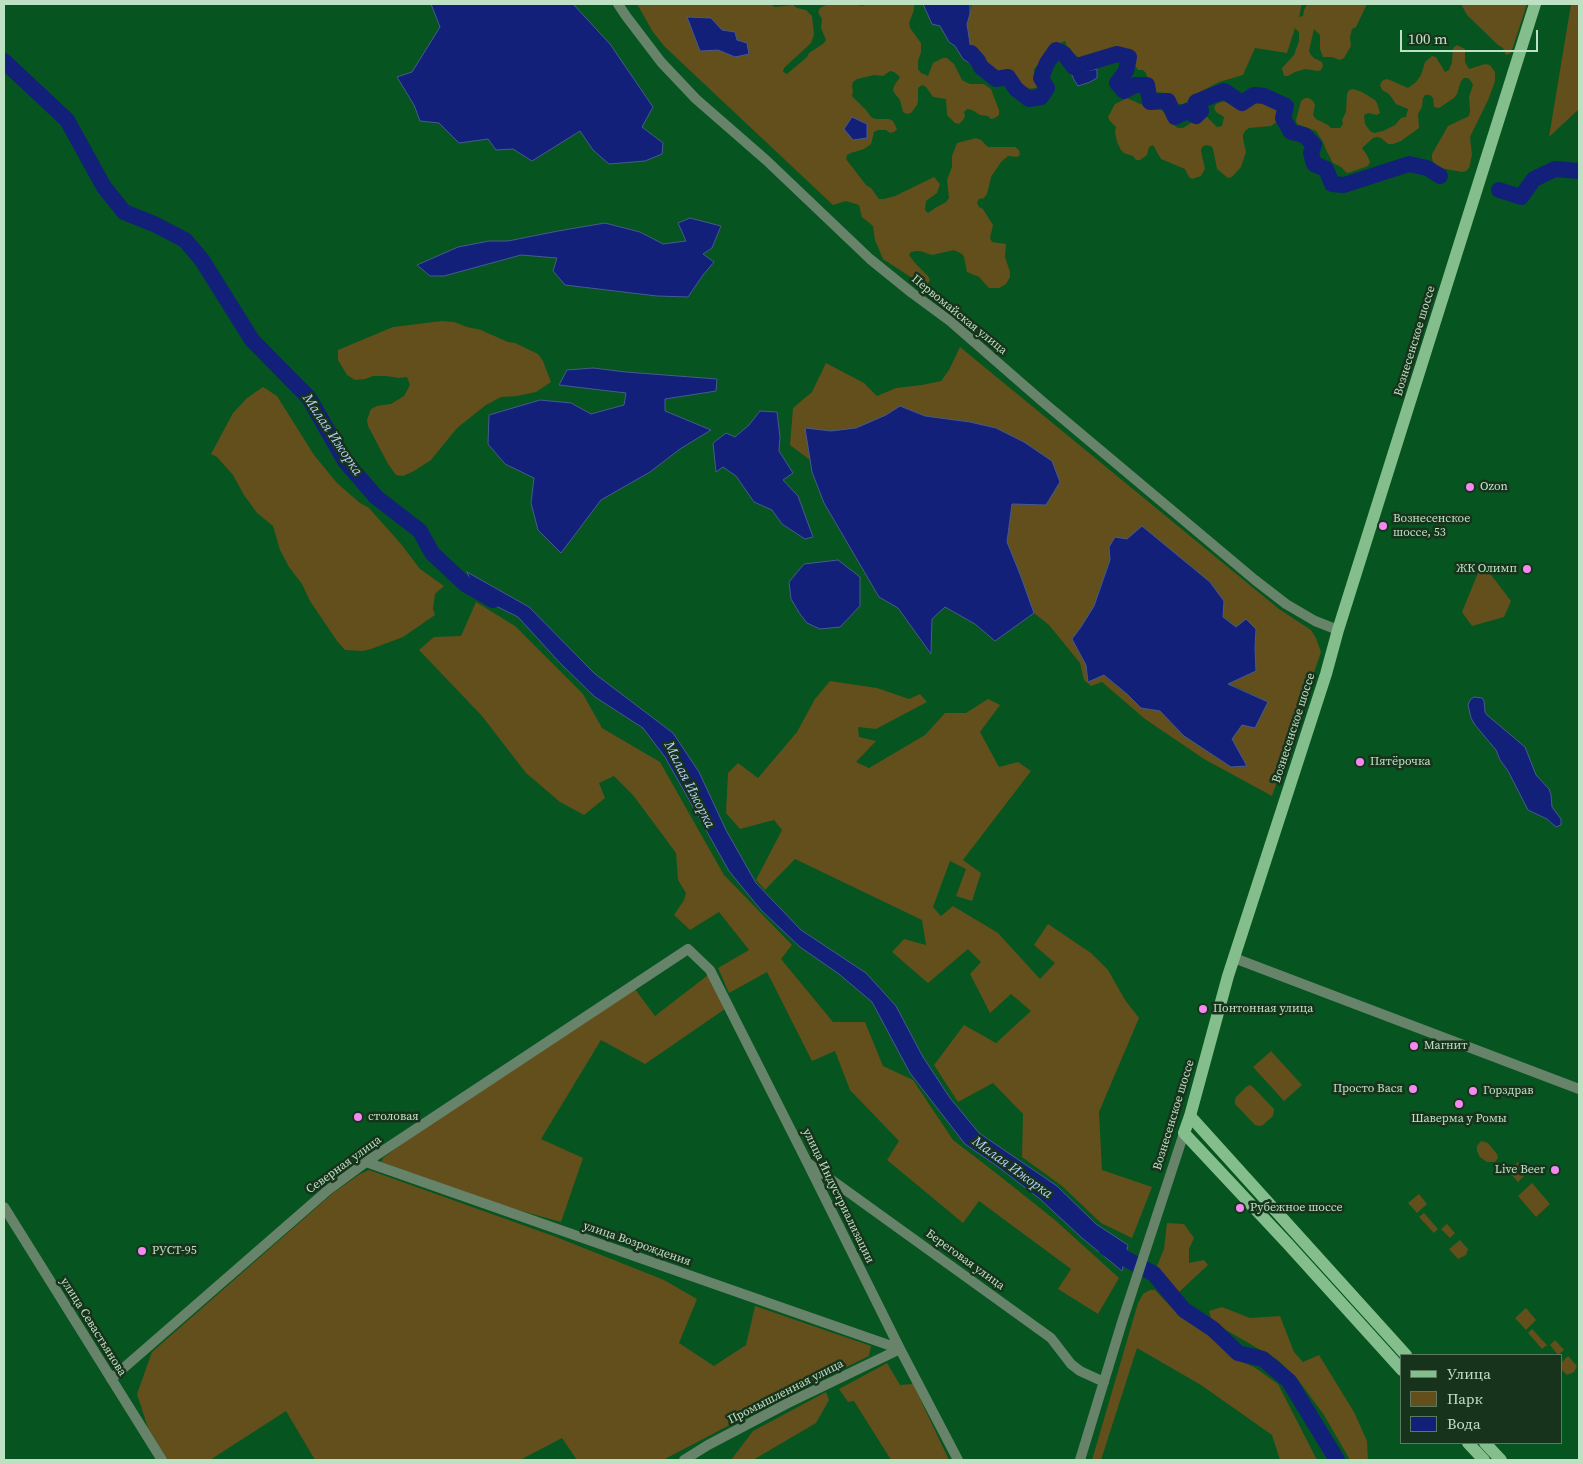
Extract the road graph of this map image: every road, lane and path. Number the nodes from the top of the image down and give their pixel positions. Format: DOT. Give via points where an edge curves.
graph roads {
  1 [pos="618,4"];
  2 [pos="1535,4"];
  3 [pos="1338,630"];
  4 [pos="688,949"];
  5 [pos="1234,958"];
  6 [pos="1579,1089"];
  7 [pos="1190,1116"];
  8 [pos="1184,1133"];
  9 [pos="366,1162"];
  10 [pos="807,1162"];
  11 [pos="4,1206"];
  12 [pos="900,1350"];
  13 [pos="1405,1354"];
  14 [pos="1400,1368"];
  15 [pos="111,1379"];
  16 [pos="1104,1382"];
  17 [pos="1469,1444"];
  18 [pos="1486,1444"];
  19 [pos="162,1460"];
  20 [pos="684,1460"];
  21 [pos="958,1460"];
  22 [pos="1080,1460"];
  23 [pos="1484,1460"];
  24 [pos="1501,1460"];
  1 -- 3 [label="street, Первомайская улица" via="656,55 690,93 870,259 950,321 1255,580 1286,604 1316,622"];
  2 -- 3 [label="main road, Вознесенское шоссе"];
  3 -- 5 [label="main road, Вознесенское шоссе"];
  4 -- 9 [label="street, Северная улица"];
  4 -- 10 [label="street, улица Индустриализации" via="710,970"];
  5 -- 6 [label="street"];
  5 -- 7 [label="main road, Вознесенское шоссе"];
  7 -- 8 [label="main road, Вознесенское шоссе"];
  7 -- 13 [label="main road"];
  8 -- 14 [label="main road"];
  8 -- 16 [label="street, Вознесенское шоссе"];
  9 -- 12 [label="street, улица Возрождения"];
  9 -- 15 [label="street, Северная улица" via="328,1190"];
  10 -- 12 [label="street, улица Индустриализации"];
  10 -- 16 [label="street, Береговая улица" via="1051,1338 1080,1372"];
  11 -- 15 [label="street, улица Севастьянова"];
  12 -- 20 [label="street, Промышленная улица" via="788,1404"];
  12 -- 21 [label="street, улица Индустриализации"];
  15 -- 19 [label="street, улица Севастьянова"];
  16 -- 22 [label="street, Вознесенское шоссе"];
  17 -- 23 [label="main road"];
  18 -- 24 [label="main road"];
}
